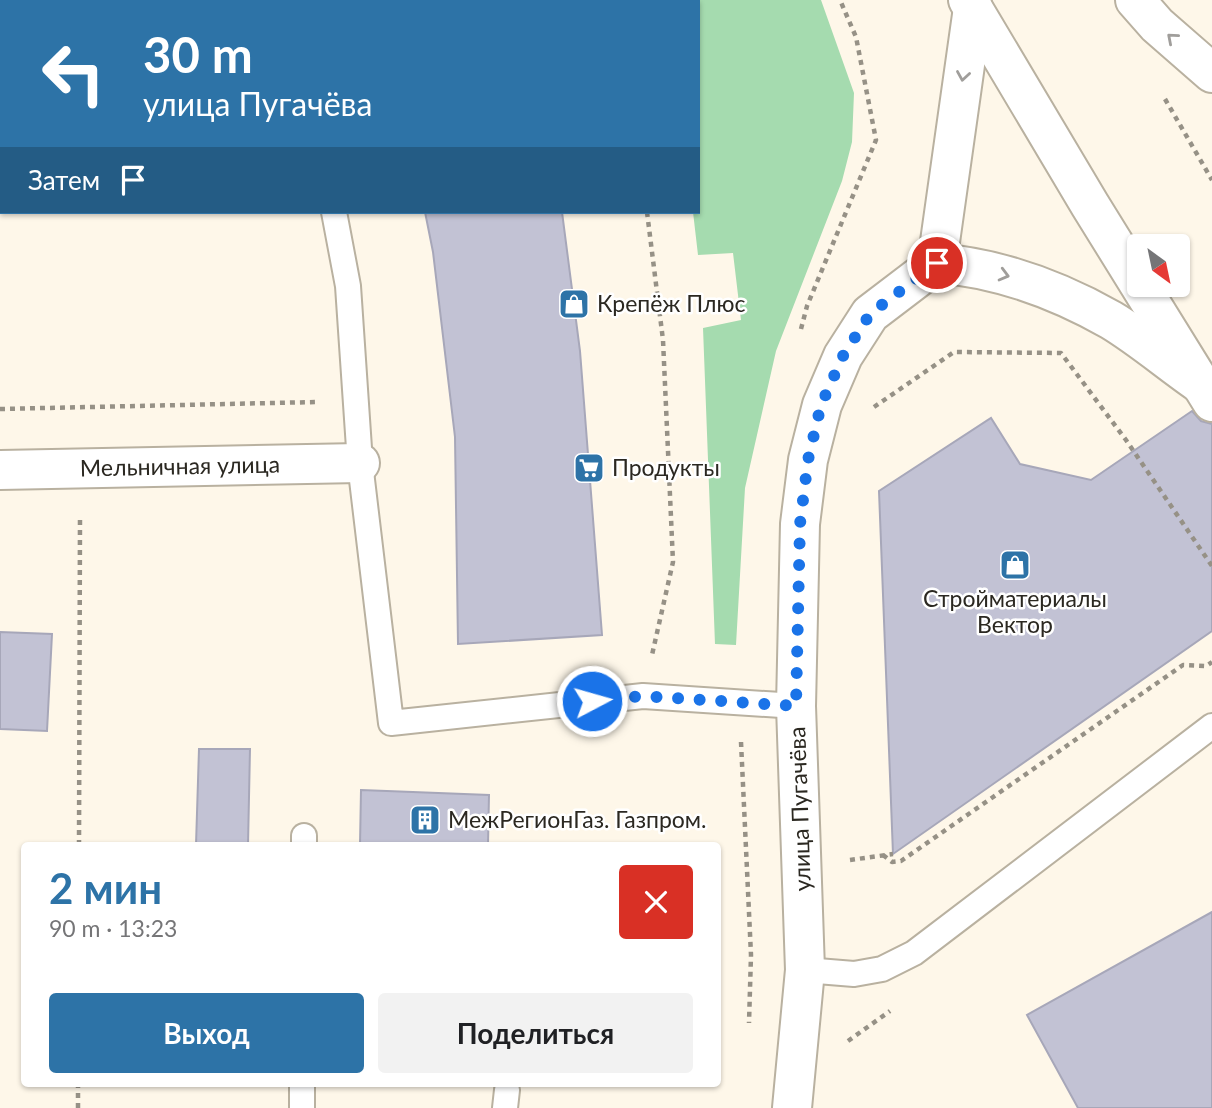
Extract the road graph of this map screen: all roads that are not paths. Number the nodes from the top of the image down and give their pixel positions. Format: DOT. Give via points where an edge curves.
graph roads {
  1 [pos="1135,0"];
  2 [pos="971,4"];
  3 [pos="1212,73"];
  4 [pos="334,214"];
  5 [pos="937,263"];
  6 [pos="1205,393"];
  7 [pos="360,463"];
  8 [pos="0,470"];
  9 [pos="796,706"];
  10 [pos="1212,726"];
  11 [pos="805,970"];
  12 [pos="302,1087"];
  13 [pos="302,1108"];
  14 [pos="792,1108"];
  3 -- 1 [label="main road, one-way"];
  2 -- 5 [label="main road, one-way"];
  2 -- 6 [label="main road"];
  4 -- 7 [label="lane" via="348,286"];
  5 -- 6 [label="main road, one-way" via="969,266 1029,282 1111,320"];
  5 -- 9 [label="main road, улица Пугачёва" via="870,314 843,356 821,405 800,524"];
  7 -- 8 [label="main road, Мельничная улица"];
  7 -- 9 [label="lane" via="391,723 643,696"];
  9 -- 11 [label="main road, улица Пугачёва"];
  10 -- 11 [label="lane" via="915,953 882,970 854,974"];
  11 -- 14 [label="main road, улица Пугачёва"];
  12 -- 13 [label="lane"];
}
